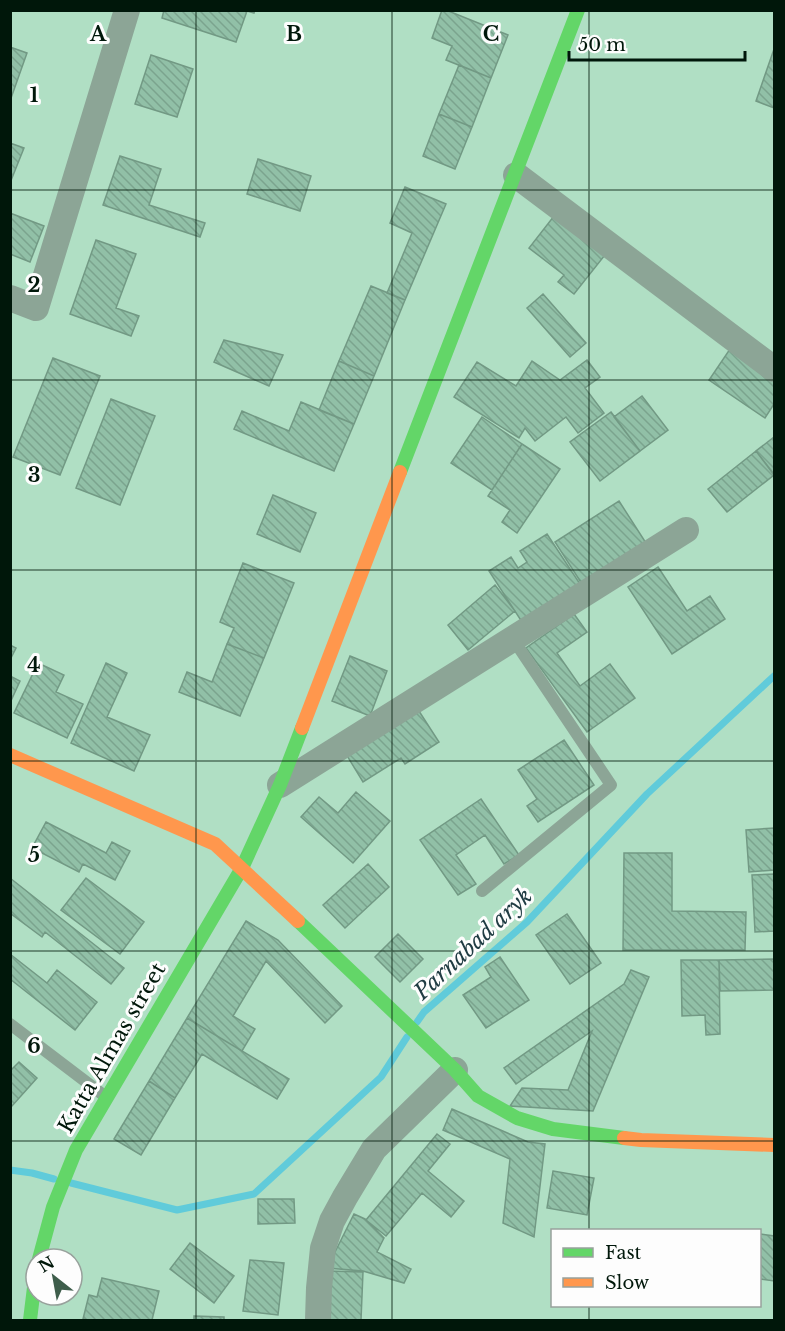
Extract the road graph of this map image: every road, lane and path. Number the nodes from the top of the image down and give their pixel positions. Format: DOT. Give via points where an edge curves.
graph roads {
  1 [pos="127,10"];
  2 [pos="578,10"];
  3 [pos="516,175"];
  4 [pos="10,298"];
  5 [pos="774,369"];
  6 [pos="686,530"];
  7 [pos="513,639"];
  8 [pos="10,755"];
  9 [pos="280,784"];
  10 [pos="242,868"];
  11 [pos="482,891"];
  12 [pos="10,1024"];
  13 [pos="454,1070"];
  14 [pos="107,1098"];
  15 [pos="774,1145"];
  16 [pos="42,1247"];
  17 [pos="318,1320"];
  1 -- 4 [label="street" via="36,308"];
  2 -- 3 [label="street, Katta Almas street"];
  3 -- 5 [label="street"];
  3 -- 9 [label="street, Katta Almas street"];
  6 -- 7 [label="street"];
  7 -- 9 [label="street"];
  7 -- 11 [label="lane" via="611,785"];
  8 -- 10 [label="street" via="214,844"];
  9 -- 10 [label="street, Katta Almas street"];
  10 -- 13 [label="street"];
  10 -- 14 [label="street, Katta Almas street"];
  12 -- 14 [label="lane"];
  13 -- 15 [label="street" via="478,1096 496,1107 553,1129 641,1140"];
  13 -- 17 [label="street" via="374,1149 345,1197 323,1248"];
  14 -- 16 [label="street, Katta Almas street" via="76,1150"];
}
